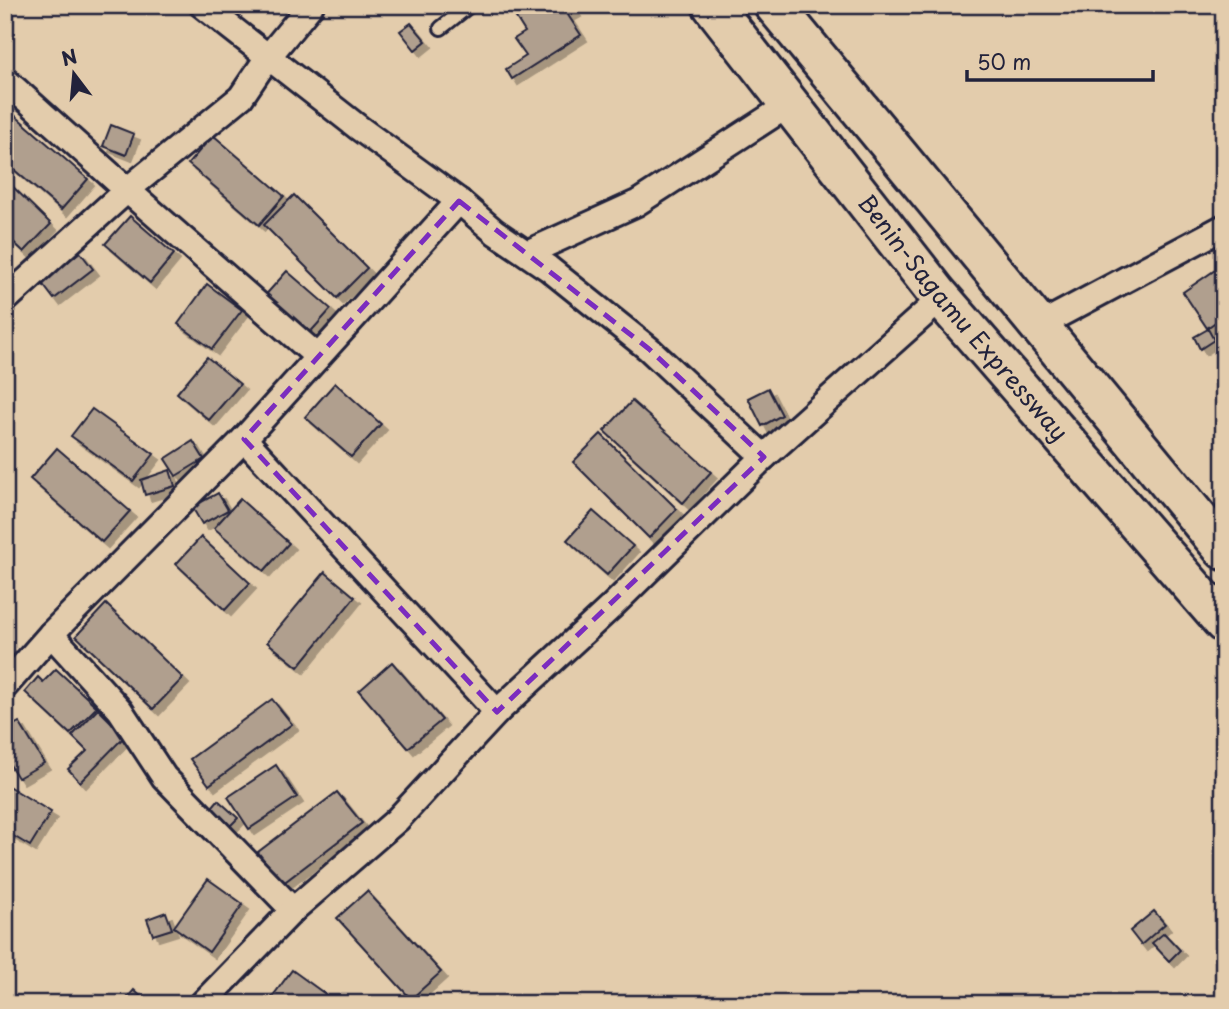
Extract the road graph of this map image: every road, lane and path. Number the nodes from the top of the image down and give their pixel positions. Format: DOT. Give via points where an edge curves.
graph roads {
  1 [pos="202,5"];
  2 [pos="311,5"];
  3 [pos="470,5"];
  4 [pos="712,5"];
  5 [pos="774,5"];
  6 [pos="441,27"];
  7 [pos="268,57"];
  8 [pos="5,80"];
  9 [pos="790,104"];
  10 [pos="127,190"];
  11 [pos="459,201"];
  12 [pos="1224,227"];
  13 [pos="527,253"];
  14 [pos="942,298"];
  15 [pos="5,300"];
  16 [pos="1038,326"];
  17 [pos="318,357"];
  18 [pos="244,439"];
  19 [pos="764,457"];
  20 [pos="1224,550"];
  21 [pos="1224,622"];
  22 [pos="51,634"];
  23 [pos="5,686"];
  24 [pos="497,712"];
  25 [pos="293,910"];
  26 [pos="202,1004"];
  1 -- 7 [label="street"];
  2 -- 7 [label="street"];
  3 -- 6 [label="lane"];
  4 -- 9 [label="highway, Benin-Sagamu Expressway"];
  5 -- 16 [label="highway"];
  7 -- 10 [label="street" via="241,97"];
  7 -- 11 [label="street"];
  8 -- 10 [label="street"];
  9 -- 13 [label="street" via="637,203"];
  9 -- 14 [label="highway, Benin-Sagamu Expressway"];
  10 -- 15 [label="street"];
  10 -- 17 [label="street"];
  11 -- 13 [label="street"];
  11 -- 17 [label="street"];
  12 -- 16 [label="street"];
  13 -- 19 [label="street" via="649,349"];
  14 -- 19 [label="street"];
  14 -- 21 [label="highway, Benin-Sagamu Expressway"];
  16 -- 20 [label="highway"];
  17 -- 18 [label="street"];
  18 -- 22 [label="street"];
  18 -- 24 [label="street"];
  19 -- 24 [label="street"];
  22 -- 23 [label="street"];
  22 -- 25 [label="street" via="120,710 164,777"];
  24 -- 25 [label="street" via="397,820"];
  25 -- 26 [label="street"];
}
